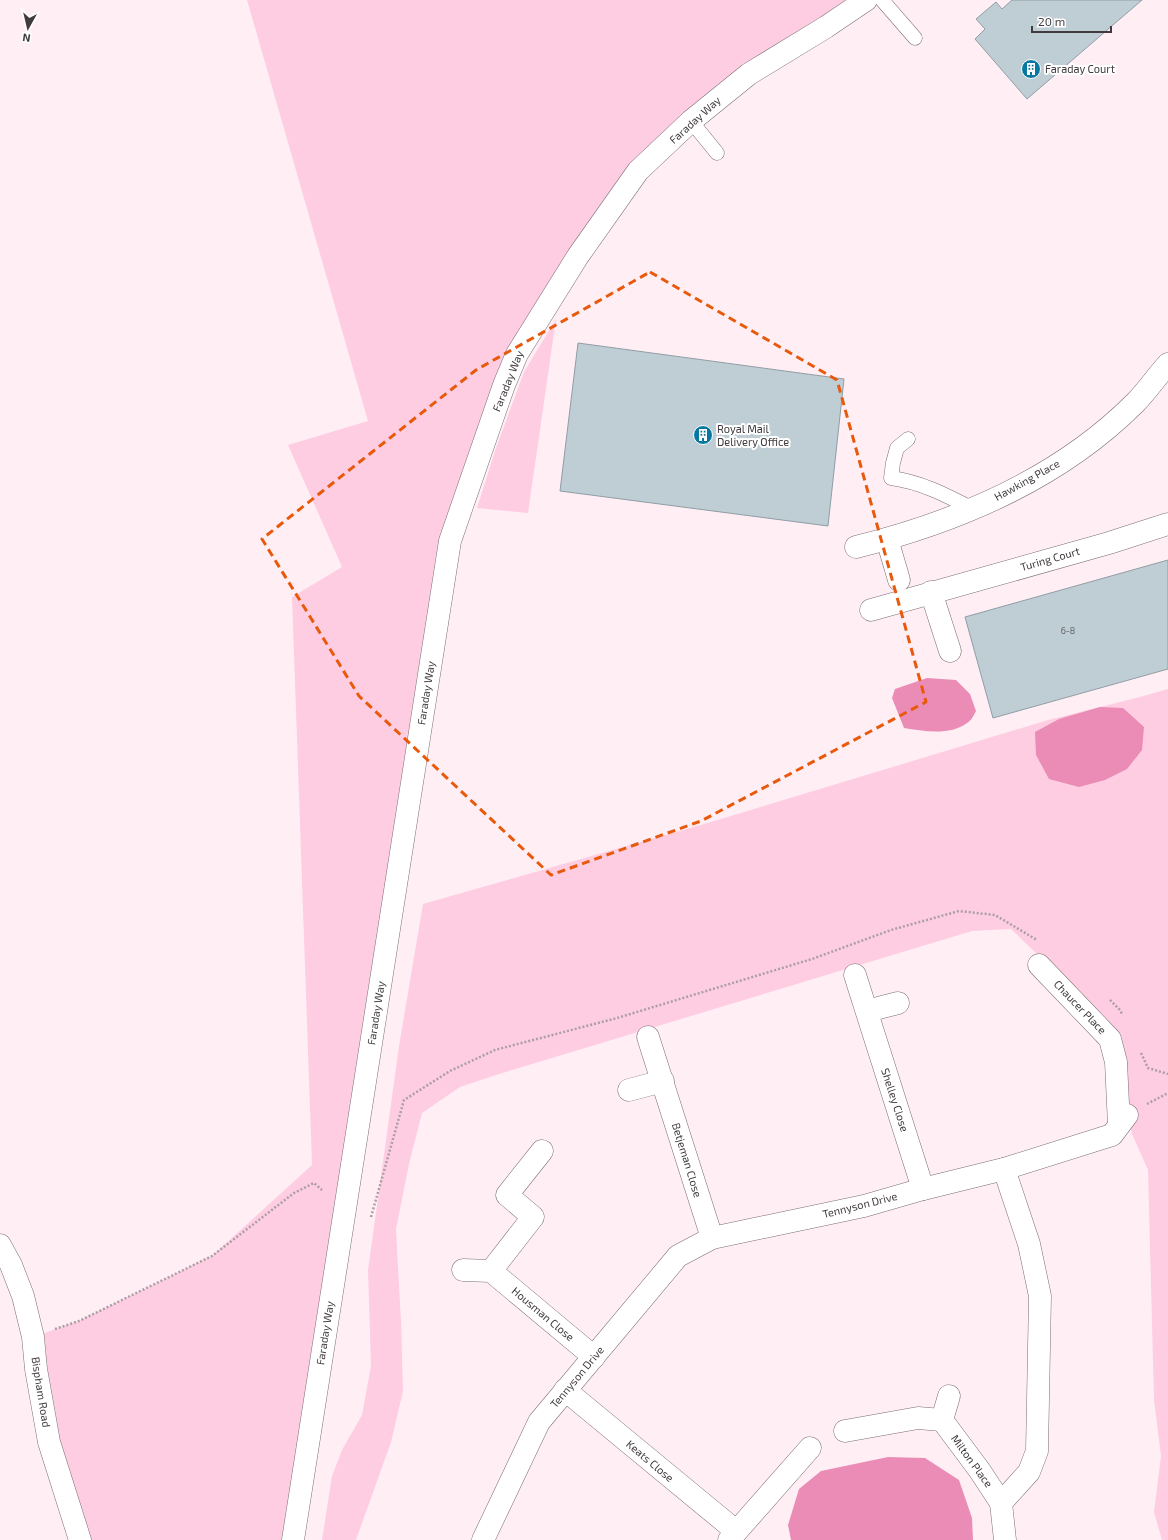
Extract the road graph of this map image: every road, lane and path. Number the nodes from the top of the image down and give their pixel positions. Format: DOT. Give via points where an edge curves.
graph roads {
  1 [pos="866,0"];
  2 [pos="882,0"];
  3 [pos="915,38"];
  4 [pos="691,121"];
  5 [pos="717,153"];
  6 [pos="1168,364"];
  7 [pos="908,439"];
  8 [pos="973,509"];
  9 [pos="1168,524"];
  10 [pos="887,539"];
  11 [pos="856,546"];
  12 [pos="899,580"];
  13 [pos="931,592"];
  14 [pos="871,610"];
  15 [pos="950,652"];
  16 [pos="1041,942"];
  17 [pos="1039,965"];
  18 [pos="855,975"];
  19 [pos="1109,1000"];
  20 [pos="898,1003"];
  21 [pos="867,1011"];
  22 [pos="1123,1016"];
  23 [pos="648,1037"];
  24 [pos="1139,1049"];
  25 [pos="1168,1074"];
  26 [pos="663,1081"];
  27 [pos="629,1090"];
  28 [pos="542,1151"];
  29 [pos="1004,1169"];
  30 [pos="923,1189"];
  31 [pos="321,1197"];
  32 [pos="369,1221"];
  33 [pos="712,1238"];
  34 [pos="0,1245"];
  35 [pos="463,1270"];
  36 [pos="491,1271"];
  37 [pos="33,1337"];
  38 [pos="594,1357"];
  39 [pos="565,1390"];
  40 [pos="949,1396"];
  41 [pos="942,1420"];
  42 [pos="845,1432"];
  43 [pos="810,1448"];
  44 [pos="1001,1503"];
  45 [pos="732,1536"];
  46 [pos="80,1540"];
  47 [pos="293,1540"];
  48 [pos="483,1540"];
  49 [pos="1005,1540"];
  1 -- 4 [label="street, Faraday Way" via="749,74"];
  2 -- 3 [label="lane"];
  4 -- 5 [label="lane"];
  4 -- 47 [label="street, Faraday Way" via="638,171 578,256 517,354 450,540"];
  6 -- 8 [label="street, Hawking Place" via="1135,402 1102,432 1051,468"];
  7 -- 8 [label="lane" via="897,448 891,478 908,480 934,489"];
  8 -- 10 [label="street, Hawking Place"];
  9 -- 13 [label="street, Turing Court"];
  10 -- 11 [label="street, Hawking Place"];
  10 -- 12 [label="street"];
  13 -- 14 [label="street, Turing Court"];
  13 -- 15 [label="street"];
  16 -- 32 [label="path" via="996,915 959,911 891,930 804,962 617,1018 495,1050 450,1071 404,1100"];
  17 -- 29 [label="street, Chaucer Place" via="1110,1039 1116,1062 1119,1131"];
  18 -- 21 [label="street, Shelley Close"];
  19 -- 22 [label="path"];
  20 -- 21 [label="street"];
  21 -- 30 [label="street, Shelley Close"];
  23 -- 26 [label="street, Betjeman Close"];
  24 -- 25 [label="path" via="1148,1068"];
  26 -- 27 [label="street"];
  26 -- 33 [label="street, Betjeman Close"];
  28 -- 36 [label="street" via="507,1196 532,1217"];
  29 -- 30 [label="street, Tennyson Drive"];
  29 -- 44 [label="street" via="1029,1244 1040,1296 1037,1450 1029,1472"];
  30 -- 33 [label="street, Tennyson Drive" via="864,1206"];
  31 -- 37 [label="path" via="322,1190 314,1182 294,1193 212,1256 79,1321"];
  33 -- 38 [label="street, Tennyson Drive" via="678,1256"];
  34 -- 37 [label="street, Bispham Road" via="24,1296"];
  35 -- 36 [label="street"];
  36 -- 38 [label="street, Housman Close"];
  37 -- 46 [label="street, Bispham Road" via="49,1442"];
  38 -- 39 [label="street, Tennyson Drive"];
  39 -- 45 [label="street, Keats Close"];
  39 -- 48 [label="street, Tennyson Drive" via="539,1422"];
  40 -- 41 [label="street"];
  41 -- 42 [label="street" via="918,1418"];
  41 -- 44 [label="street, Milton Place"];
  43 -- 45 [label="street, Keats Close"];
  44 -- 49 [label="street"];
}
